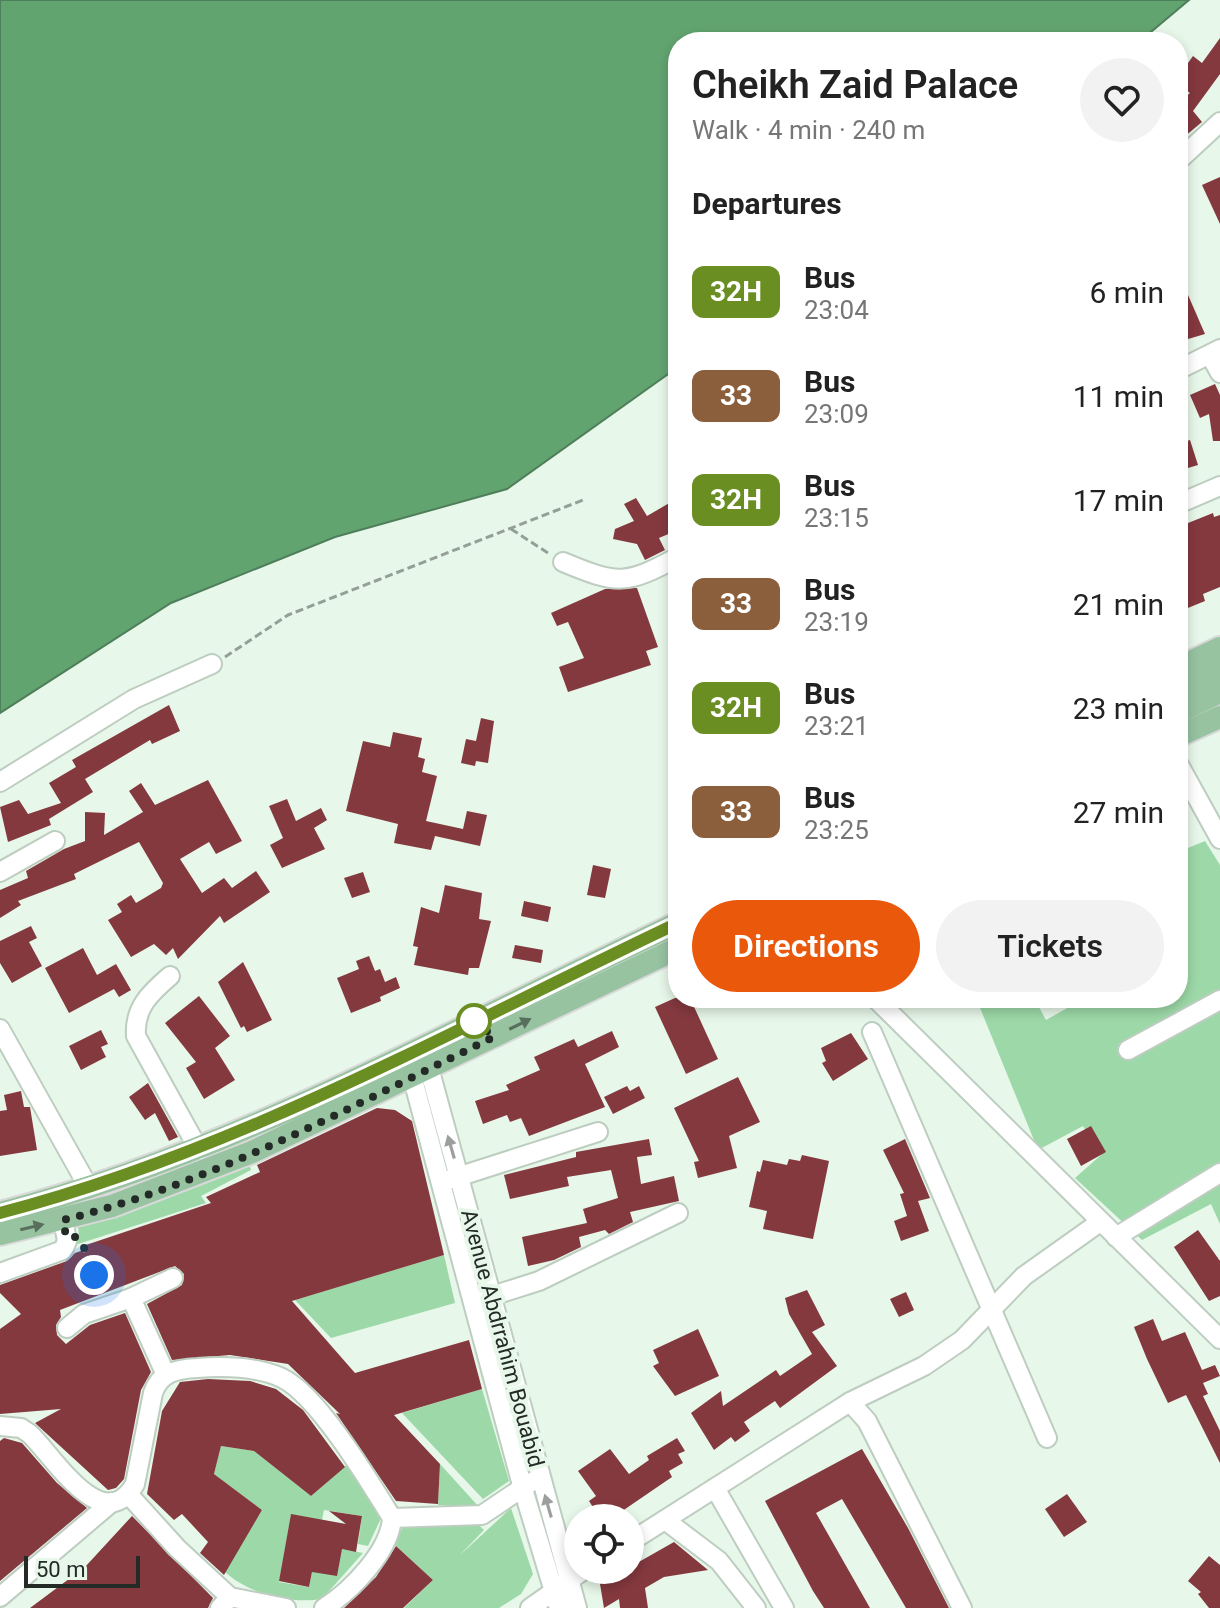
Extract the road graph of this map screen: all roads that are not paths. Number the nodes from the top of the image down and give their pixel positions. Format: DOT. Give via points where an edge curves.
graph roads {
  1 [pos="1220,122"];
  2 [pos="1188,152"];
  3 [pos="1215,352"];
  4 [pos="1188,365"];
  5 [pos="1220,373"];
  6 [pos="1220,486"];
  7 [pos="1188,500"];
  8 [pos="563,562"];
  9 [pos="668,562"];
  10 [pos="1220,648"];
  11 [pos="1188,663"];
  12 [pos="212,664"];
  13 [pos="1220,669"];
  14 [pos="1188,685"];
  15 [pos="1220,692"];
  16 [pos="1188,707"];
  17 [pos="1220,717"];
  18 [pos="1188,731"];
  19 [pos="1188,781"];
  20 [pos="0,782"];
  21 [pos="1220,839"];
  22 [pos="55,841"];
  23 [pos="0,872"];
  24 [pos="668,928"];
  25 [pos="668,953"];
  26 [pos="170,976"];
  27 [pos="1220,1000"];
  28 [pos="885,1008"];
  29 [pos="872,1032"];
  30 [pos="2,1038"];
  31 [pos="1128,1050"];
  32 [pos="420,1072"];
  33 [pos="598,1132"];
  34 [pos="199,1150"];
  35 [pos="1220,1173"];
  36 [pos="450,1179"];
  37 [pos="89,1188"];
  38 [pos="0,1213"];
  39 [pos="678,1213"];
  40 [pos="1100,1222"];
  41 [pos="64,1228"];
  42 [pos="0,1234"];
  43 [pos="1116,1237"];
  44 [pos="0,1273"];
  45 [pos="173,1278"];
  46 [pos="131,1298"];
  47 [pos="482,1299"];
  48 [pos="992,1306"];
  49 [pos="67,1328"];
  50 [pos="1220,1339"];
  51 [pos="166,1375"];
  52 [pos="850,1402"];
  53 [pos="0,1426"];
  54 [pos="1047,1438"];
  55 [pos="540,1475"];
  56 [pos="715,1488"];
  57 [pos="523,1489"];
  58 [pos="121,1498"];
  59 [pos="392,1518"];
  60 [pos="665,1520"];
  61 [pos="644,1533"];
  62 [pos="564,1540"];
  63 [pos="569,1584"];
  64 [pos="577,1584"];
  65 [pos="0,1597"];
  66 [pos="556,1600"];
  67 [pos="225,1602"];
  68 [pos="286,1608"];
  69 [pos="324,1608"];
  70 [pos="530,1608"];
  71 [pos="577,1608"];
  72 [pos="756,1608"];
  73 [pos="784,1608"];
  74 [pos="962,1608"];
  1 -- 2 [label="street"];
  3 -- 4 [label="street"];
  3 -- 5 [label="street"];
  6 -- 7 [label="street"];
  8 -- 9 [label="street" via="606,580 638,578"];
  10 -- 11 [label="main road"];
  12 -- 20 [label="street" via="134,699"];
  13 -- 14 [label="main road"];
  15 -- 16 [label="main road"];
  17 -- 18 [label="main road"];
  19 -- 21 [label="street"];
  22 -- 23 [label="street"];
  24 -- 34 [label="main road"];
  32 -- 25 [label="main road, one-way"];
  26 -- 34 [label="street" via="148,995 135,1020 136,1036"];
  27 -- 31 [label="street"];
  28 -- 40 [label="street"];
  29 -- 48 [label="street"];
  30 -- 37 [label="street"];
  32 -- 36 [label="street, Avenue Abdrrahim Bouabid"];
  32 -- 41 [label="main road" via="238,1157"];
  33 -- 36 [label="street"];
  34 -- 37 [label="main road"];
  35 -- 43 [label="street"];
  36 -- 47 [label="street, Avenue Abdrrahim Bouabid"];
  37 -- 38 [label="main road"];
  39 -- 47 [label="street" via="539,1281"];
  40 -- 43 [label="street"];
  40 -- 48 [label="street" via="1044,1260"];
  42 -- 41 [label="main road, one-way"];
  41 -- 44 [label="street" via="66,1246 59,1253"];
  43 -- 50 [label="street"];
  45 -- 46 [label="street"];
  46 -- 49 [label="street" via="84,1314"];
  46 -- 51 [label="street"];
  47 -- 55 [label="street, Avenue Abdrrahim Bouabid"];
  47 -- 57 [label="street, Avenue Abdrrahim Bouabid"];
  48 -- 52 [label="street" via="962,1340 924,1366"];
  48 -- 54 [label="street"];
  51 -- 58 [label="street" via="153,1393 135,1484"];
  51 -- 59 [label="street" via="215,1367 272,1375 290,1383 334,1431"];
  52 -- 56 [label="street"];
  52 -- 74 [label="street" via="867,1421"];
  53 -- 58 [label="street" via="30,1434 83,1493 102,1502"];
  55 -- 57 [label="street"];
  62 -- 55 [label="street, Avenue Abdrrahim Bouabid, one-way"];
  56 -- 60 [label="street"];
  56 -- 73 [label="street"];
  57 -- 59 [label="street" via="482,1515"];
  57 -- 66 [label="street, Avenue Abdrrahim Bouabid"];
  58 -- 65 [label="street"];
  58 -- 67 [label="street" via="177,1548"];
  59 -- 69 [label="street" via="390,1534 360,1576"];
  60 -- 61 [label="street"];
  60 -- 72 [label="street" via="719,1561"];
  63 -- 66 [label="street"];
  64 -- 71 [label="street, Avenue Abdrrahim Bouabid"];
  66 -- 70 [label="street"];
  67 -- 68 [label="street"];
}
